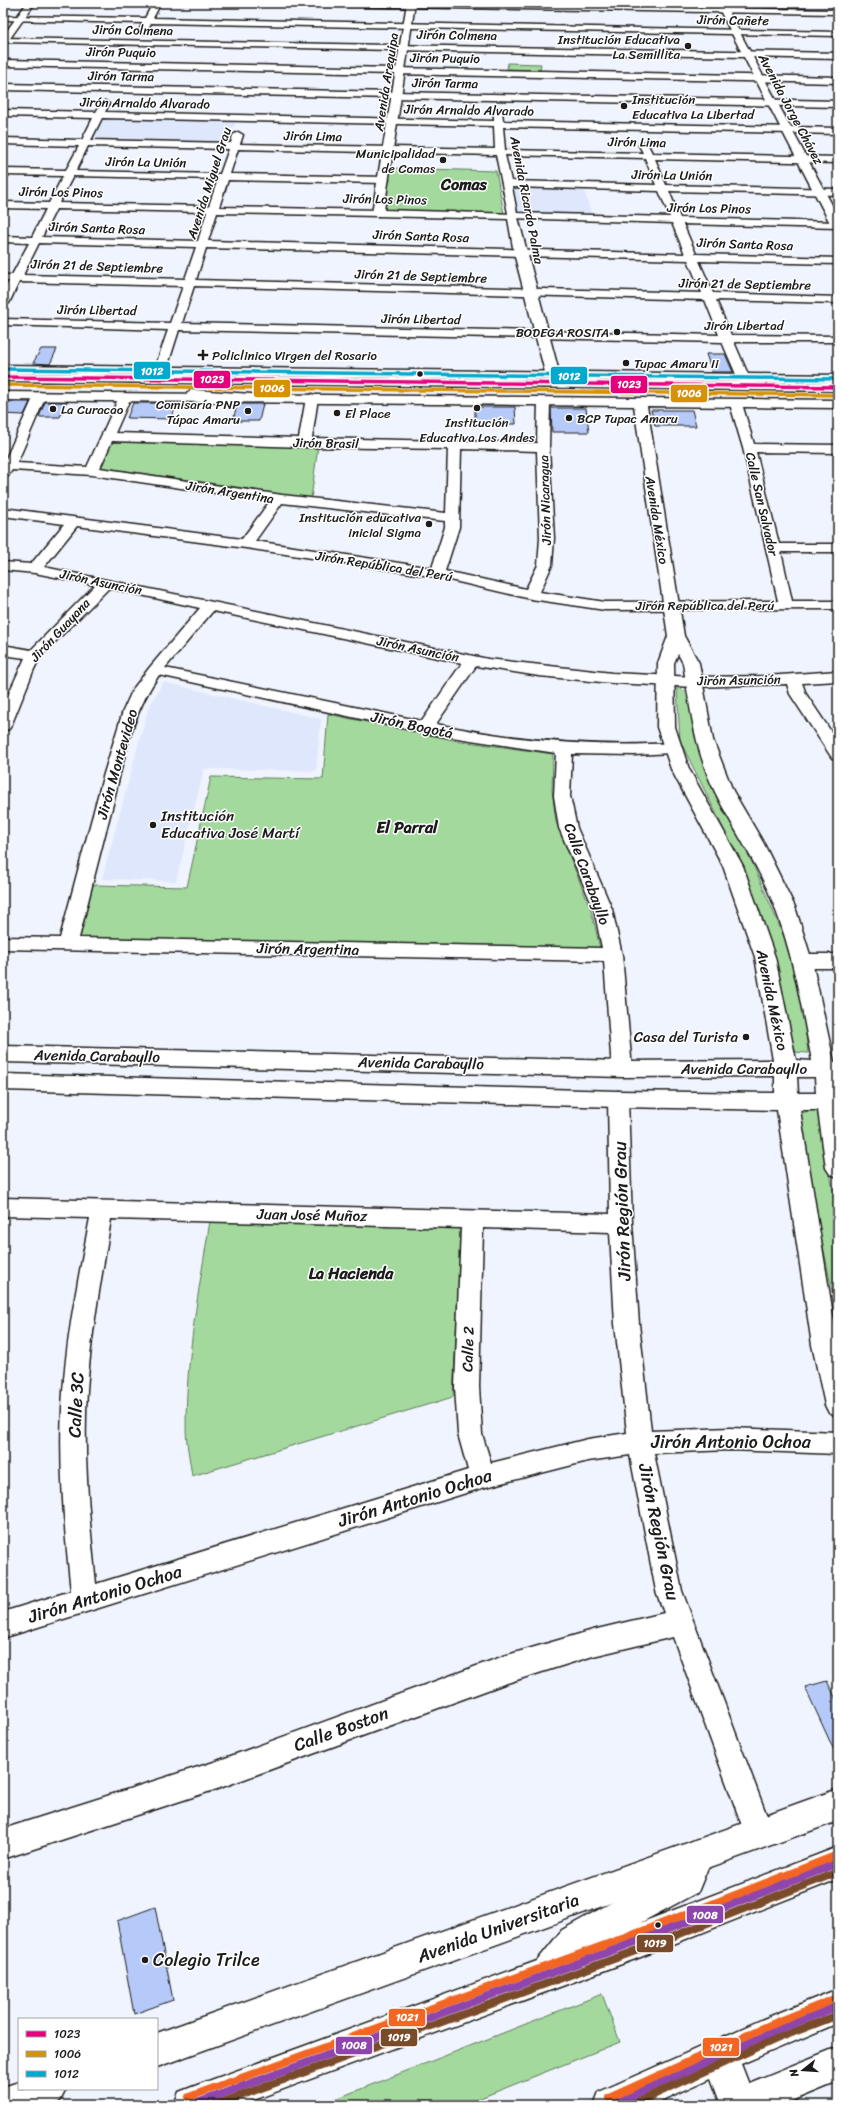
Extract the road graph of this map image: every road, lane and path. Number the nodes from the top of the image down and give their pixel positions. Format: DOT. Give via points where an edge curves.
graph roads {
  1 [pos="31,3"];
  2 [pos="157,3"];
  3 [pos="268,3"];
  4 [pos="282,3"];
  5 [pos="411,4"];
  6 [pos="576,6"];
  7 [pos="722,7"];
  8 [pos="838,12"];
  9 [pos="3,18"];
  10 [pos="20,18"];
  11 [pos="148,21"];
  12 [pos="408,25"];
  13 [pos="735,32"];
  14 [pos="272,34"];
  15 [pos="838,34"];
  16 [pos="498,35"];
  17 [pos="611,40"];
  18 [pos="3,41"];
  19 [pos="137,43"];
  20 [pos="404,47"];
  21 [pos="747,54"];
  22 [pos="838,56"];
  23 [pos="3,63"];
  24 [pos="125,65"];
  25 [pos="261,68"];
  26 [pos="401,70"];
  27 [pos="622,75"];
  28 [pos="760,78"];
  29 [pos="838,80"];
  30 [pos="3,87"];
  31 [pos="113,89"];
  32 [pos="253,92"];
  33 [pos="397,95"];
  34 [pos="497,97"];
  35 [pos="631,100"];
  36 [pos="773,103"];
  37 [pos="838,104"];
  38 [pos="3,113"];
  39 [pos="100,115"];
  40 [pos="244,119"];
  41 [pos="393,122"];
  42 [pos="498,124"];
  43 [pos="638,126"];
  44 [pos="786,130"];
  45 [pos="838,131"];
  46 [pos="3,141"];
  47 [pos="85,143"];
  48 [pos="234,147"];
  49 [pos="388,150"];
  50 [pos="500,153"];
  51 [pos="647,155"];
  52 [pos="802,159"];
  53 [pos="838,160"];
  54 [pos="3,172"];
  55 [pos="70,174"];
  56 [pos="224,177"];
  57 [pos="384,180"];
  58 [pos="506,184"];
  59 [pos="661,187"];
  60 [pos="820,192"];
  61 [pos="838,192"];
  62 [pos="3,205"];
  63 [pos="53,206"];
  64 [pos="214,210"];
  65 [pos="378,213"];
  66 [pos="513,216"];
  67 [pos="676,221"];
  68 [pos="838,226"];
  69 [pos="3,239"];
  70 [pos="36,240"];
  71 [pos="202,245"];
  72 [pos="520,253"];
  73 [pos="692,257"];
  74 [pos="838,261"];
  75 [pos="3,278"];
  76 [pos="16,278"];
  77 [pos="189,283"];
  78 [pos="531,293"];
  79 [pos="711,297"];
  80 [pos="838,300"];
  81 [pos="3,303"];
  82 [pos="3,322"];
  83 [pos="175,325"];
  84 [pos="542,336"];
  85 [pos="728,339"];
  86 [pos="838,339"];
  87 [pos="3,369"];
  88 [pos="160,371"];
  89 [pos="553,376"];
  90 [pos="3,377"];
  91 [pos="744,379"];
  92 [pos="838,379"];
  93 [pos="3,387"];
  94 [pos="838,387"];
  95 [pos="95,389"];
  96 [pos="3,396"];
  97 [pos="40,396"];
  98 [pos="838,396"];
  99 [pos="126,398"];
  100 [pos="251,398"];
  101 [pos="312,398"];
  102 [pos="544,402"];
  103 [pos="640,403"];
  104 [pos="736,404"];
  105 [pos="838,404"];
  106 [pos="109,437"];
  107 [pos="305,443"];
  108 [pos="455,446"];
  109 [pos="543,447"];
  110 [pos="749,448"];
  111 [pos="838,449"];
  112 [pos="6,470"];
  113 [pos="92,471"];
  114 [pos="278,499"];
  115 [pos="3,512"];
  116 [pos="452,518"];
  117 [pos="74,521"];
  118 [pos="246,544"];
  119 [pos="773,548"];
  120 [pos="838,548"];
  121 [pos="3,566"];
  122 [pos="35,569"];
  123 [pos="437,572"];
  124 [pos="106,583"];
  125 [pos="531,595"];
  126 [pos="786,605"];
  127 [pos="838,605"];
  128 [pos="210,606"];
  129 [pos="670,606"];
  130 [pos="676,636"];
  131 [pos="3,650"];
  132 [pos="34,655"];
  133 [pos="472,660"];
  134 [pos="155,670"];
  135 [pos="838,676"];
  136 [pos="792,678"];
  137 [pos="666,679"];
  138 [pos="695,682"];
  139 [pos="4,723"];
  140 [pos="425,728"];
  141 [pos="672,748"];
  142 [pos="564,750"];
  143 [pos="838,754"];
  144 [pos="3,943"];
  145 [pos="68,944"];
  146 [pos="614,955"];
  147 [pos="802,960"];
  148 [pos="838,961"];
  149 [pos="3,1054"];
  150 [pos="786,1068"];
  151 [pos="622,1069"];
  152 [pos="832,1070"];
  153 [pos="3,1082"];
  154 [pos="618,1099"];
  155 [pos="787,1101"];
  156 [pos="833,1102"];
  157 [pos="838,1168"];
  158 [pos="3,1207"];
  159 [pos="102,1210"];
  160 [pos="472,1219"];
  161 [pos="621,1223"];
  162 [pos="838,1405"];
  163 [pos="640,1442"];
  164 [pos="838,1443"];
  165 [pos="482,1477"];
  166 [pos="85,1600"];
  167 [pos="680,1622"];
  168 [pos="3,1625"];
  169 [pos="838,1805"];
  170 [pos="758,1832"];
  171 [pos="3,1844"];
  172 [pos="698,1854"];
  173 [pos="838,1863"];
  174 [pos="546,1975"];
  175 [pos="838,2006"];
  176 [pos="158,2050"];
  177 [pos="721,2056"];
  178 [pos="838,2064"];
  179 [pos="45,2090"];
  180 [pos="3,2105"];
  181 [pos="192,2105"];
  182 [pos="612,2105"];
  183 [pos="740,2105"];
  1 -- 10 [label="main road"];
  2 -- 11 [label="street"];
  3 -- 4 [label="street"];
  4 -- 5 [label="street"];
  4 -- 14 [label="street, Avenida Miguel Grau"];
  5 -- 12 [label="main road, Avenida Arequipa"];
  5 -- 16 [label="street"];
  6 -- 7 [label="street"];
  6 -- 16 [label="street"];
  7 -- 8 [label="street"];
  7 -- 13 [label="main road, Avenida Jorge Chávez"];
  9 -- 10 [label="street, Jirón Cañete"];
  10 -- 11 [label="street, Jirón Cañete"];
  10 -- 18 [label="main road"];
  11 -- 14 [label="street, Jirón Cañete"];
  11 -- 19 [label="street"];
  12 -- 14 [label="street, Jirón Cañete"];
  12 -- 16 [label="street, Jirón Cañete"];
  12 -- 20 [label="main road, Avenida Arequipa"];
  13 -- 15 [label="street, Jirón Cañete"];
  13 -- 17 [label="street, Jirón Cañete"];
  13 -- 21 [label="main road, Avenida Jorge Chávez"];
  14 -- 19 [label="street, Jirón Colmena"];
  14 -- 20 [label="street, Jirón Colmena"];
  14 -- 25 [label="street, Avenida Miguel Grau"];
  16 -- 17 [label="street, Jirón Colmena"];
  16 -- 17 [label="street, Jirón Cañete"];
  16 -- 20 [label="street, Jirón Colmena"];
  16 -- 26 [label="street, Jirón Puquio"];
  16 -- 27 [label="street, Jirón Puquio"];
  16 -- 34 [label="street, Avenida Ricardo Palma"];
  17 -- 21 [label="street, Jirón Colmena"];
  17 -- 27 [label="street"];
  18 -- 19 [label="street, Jirón Colmena"];
  19 -- 24 [label="street"];
  20 -- 26 [label="main road, Avenida Arequipa"];
  21 -- 22 [label="street, Jirón Colmena"];
  21 -- 28 [label="main road, Avenida Jorge Chávez"];
  23 -- 24 [label="street, Jirón Puquio"];
  24 -- 25 [label="street, Jirón Puquio"];
  24 -- 31 [label="street"];
  25 -- 26 [label="street, Jirón Puquio"];
  25 -- 32 [label="street, Avenida Miguel Grau"];
  26 -- 33 [label="main road, Avenida Arequipa"];
  27 -- 28 [label="street, Jirón Puquio"];
  27 -- 35 [label="street"];
  28 -- 29 [label="street, Jirón Puquio"];
  28 -- 36 [label="main road, Avenida Jorge Chávez"];
  30 -- 31 [label="street, Jirón Tarma"];
  31 -- 32 [label="street, Jirón Tarma"];
  31 -- 39 [label="street"];
  32 -- 33 [label="street, Jirón Tarma"];
  32 -- 40 [label="street, Avenida Miguel Grau"];
  33 -- 34 [label="street, Jirón Tarma"];
  33 -- 41 [label="main road, Avenida Arequipa"];
  34 -- 35 [label="street, Jirón Tarma"];
  34 -- 42 [label="street, Avenida Ricardo Palma"];
  35 -- 36 [label="street, Jirón Tarma"];
  35 -- 43 [label="street"];
  36 -- 37 [label="street, Jirón Tarma"];
  36 -- 44 [label="main road, Avenida Jorge Chávez"];
  38 -- 39 [label="street, Jirón Arnaldo Alvarado"];
  39 -- 40 [label="street, Jirón Arnaldo Alvarado"];
  39 -- 47 [label="street"];
  40 -- 41 [label="street, Jirón Arnaldo Alvarado"];
  40 -- 48 [label="street, Avenida Miguel Grau"];
  41 -- 42 [label="street, Jirón Arnaldo Alvarado"];
  41 -- 49 [label="main road, Avenida Arequipa"];
  42 -- 43 [label="street, Jirón Arnaldo Alvarado"];
  42 -- 50 [label="street, Avenida Ricardo Palma"];
  43 -- 44 [label="street, Jirón Arnaldo Alvarado"];
  43 -- 51 [label="street"];
  44 -- 45 [label="street, Jirón Arnaldo Alvarado"];
  44 -- 52 [label="main road, Avenida Jorge Chávez"];
  46 -- 47 [label="street, Jirón Lima"];
  47 -- 48 [label="street, Jirón Lima"];
  47 -- 55 [label="street"];
  48 -- 49 [label="street, Jirón Lima"];
  48 -- 56 [label="street, Avenida Miguel Grau"];
  49 -- 50 [label="street, Jirón Lima"];
  49 -- 57 [label="main road, Avenida Arequipa"];
  50 -- 51 [label="street, Jirón Lima"];
  50 -- 58 [label="street, Avenida Ricardo Palma"];
  51 -- 52 [label="street, Jirón Lima"];
  51 -- 59 [label="street"];
  52 -- 53 [label="street, Jirón Lima"];
  52 -- 60 [label="main road, Avenida Jorge Chávez"];
  54 -- 55 [label="street, Jirón La Unión"];
  55 -- 56 [label="street, Jirón La Unión"];
  55 -- 63 [label="street"];
  56 -- 57 [label="street, Jirón La Unión"];
  56 -- 64 [label="street, Avenida Miguel Grau"];
  57 -- 65 [label="main road, Avenida Arequipa"];
  58 -- 59 [label="street, Jirón La Unión"];
  58 -- 66 [label="street, Avenida Ricardo Palma"];
  59 -- 60 [label="street, Jirón La Unión"];
  59 -- 67 [label="street"];
  60 -- 61 [label="street, Jirón La Unión"];
  60 -- 68 [label="main road, Avenida Jorge Chávez"];
  62 -- 63 [label="street, Jirón Los Pinos"];
  63 -- 64 [label="street, Jirón Los Pinos"];
  63 -- 70 [label="street"];
  64 -- 65 [label="street, Jirón Los Pinos"];
  64 -- 71 [label="street, Avenida Miguel Grau"];
  65 -- 66 [label="main road, Jirón Los Pinos"];
  66 -- 67 [label="street, Jirón Los Pinos"];
  66 -- 72 [label="main road, Avenida Ricardo Palma"];
  67 -- 68 [label="street, Jirón Los Pinos"];
  67 -- 73 [label="street"];
  69 -- 70 [label="street, Jirón Santa Rosa"];
  70 -- 71 [label="street, Jirón Santa Rosa"];
  70 -- 76 [label="street"];
  71 -- 72 [label="street, Jirón Santa Rosa"];
  71 -- 77 [label="street, Avenida Miguel Grau"];
  72 -- 73 [label="street, Jirón Santa Rosa"];
  72 -- 78 [label="main road, Avenida Ricardo Palma"];
  73 -- 74 [label="street, Jirón Santa Rosa"];
  73 -- 79 [label="street"];
  75 -- 76 [label="street, Jirón 21 de Septiembre"];
  76 -- 77 [label="street, Jirón 21 de Septiembre"];
  76 -- 81 [label="street"];
  77 -- 78 [label="street, Jirón 21 de Septiembre"];
  77 -- 83 [label="street, Avenida Miguel Grau"];
  78 -- 79 [label="street, Jirón 21 de Septiembre"];
  78 -- 84 [label="main road, Avenida Ricardo Palma"];
  79 -- 80 [label="street, Jirón 21 de Septiembre"];
  79 -- 85 [label="street"];
  82 -- 83 [label="street, Jirón Libertad"];
  83 -- 84 [label="street, Jirón Libertad"];
  83 -- 88 [label="street, Avenida Miguel Grau"];
  84 -- 85 [label="street, Jirón Libertad"];
  84 -- 89 [label="main road, Avenida Ricardo Palma"];
  85 -- 86 [label="street, Jirón Libertad"];
  85 -- 91 [label="street"];
  87 -- 88 [label="main road"];
  88 -- 89 [label="main road"];
  89 -- 91 [label="main road"];
  90 -- 94 [label="main road"];
  91 -- 92 [label="main road"];
  93 -- 95 [label="main road"];
  95 -- 98 [label="main road"];
  95 -- 100 [label="main road" via="105,392"];
  96 -- 97 [label="main road"];
  97 -- 99 [label="main road"];
  97 -- 112 [label="street"];
  99 -- 100 [label="main road"];
  99 -- 106 [label="street"];
  100 -- 101 [label="main road"];
  101 -- 102 [label="main road"];
  101 -- 107 [label="street"];
  102 -- 103 [label="main road"];
  102 -- 109 [label="street, Jirón Nicaragua"];
  103 -- 104 [label="main road"];
  103 -- 129 [label="main road, Avenida México"];
  104 -- 105 [label="main road"];
  104 -- 110 [label="street, Calle San Salvador"];
  106 -- 107 [label="street, Jirón Brasil"];
  106 -- 113 [label="street"];
  107 -- 108 [label="street, Jirón Brasil"];
  108 -- 109 [label="street, Jirón Brasil"];
  108 -- 116 [label="street"];
  109 -- 125 [label="street, Jirón Nicaragua" via="546,565"];
  110 -- 111 [label="street"];
  110 -- 119 [label="street, Calle San Salvador"];
  112 -- 113 [label="street, Jirón Argentina"];
  113 -- 114 [label="street, Jirón Argentina"];
  114 -- 116 [label="street, Jirón Argentina"];
  114 -- 118 [label="street"];
  115 -- 117 [label="street, Jirón República del Perú"];
  116 -- 123 [label="street" via="452,528"];
  117 -- 118 [label="street, Jirón República del Perú"];
  117 -- 122 [label="street"];
  118 -- 123 [label="street, Jirón República del Perú"];
  119 -- 120 [label="street"];
  119 -- 126 [label="street, Calle San Salvador"];
  121 -- 122 [label="street, Jirón Asunción"];
  122 -- 124 [label="street, Jirón Asunción"];
  123 -- 125 [label="street, Jirón República del Perú"];
  124 -- 128 [label="street, Jirón Asunción"];
  124 -- 132 [label="street, Jirón Guayana"];
  125 -- 129 [label="street, Jirón República del Perú" via="605,606"];
  126 -- 127 [label="street, Jirón República del Perú"];
  126 -- 129 [label="street, Jirón República del Perú"];
  128 -- 133 [label="street, Jirón Asunción"];
  128 -- 134 [label="street, Jirón Montevideo"];
  129 -- 130 [label="main road, Avenida México"];
  130 -- 137 [label="main road, Avenida México" via="666,663"];
  130 -- 138 [label="main road, Avenida México" via="691,663"];
  131 -- 132 [label="street"];
  132 -- 139 [label="street, Jirón Guayana"];
  133 -- 137 [label="street, Jirón Asunción" via="576,675"];
  133 -- 140 [label="street"];
  134 -- 140 [label="street, Jirón Bogotá"];
  134 -- 145 [label="street, Jirón Montevideo" via="131,711 111,777"];
  135 -- 136 [label="street, Jirón Asunción"];
  136 -- 138 [label="street, Jirón Asunción"];
  136 -- 143 [label="street" via="801,699"];
  137 -- 138 [label="street, Jirón Asunción"];
  137 -- 141 [label="main road, Avenida México" via="666,727"];
  138 -- 147 [label="main road, Avenida México" via="704,740 724,791 785,907"];
  140 -- 142 [label="street, Jirón Bogotá"];
  141 -- 142 [label="street, Jirón Bogotá" via="637,751"];
  141 -- 150 [label="main road, Avenida México" via="680,769 733,866 750,910 765,957"];
  142 -- 146 [label="street, Calle Carabayllo" via="562,796 568,828 603,909"];
  144 -- 145 [label="street, Jirón Argentina"];
  145 -- 146 [label="street, Jirón Argentina"];
  146 -- 151 [label="street, Calle Carabayllo"];
  147 -- 148 [label="street"];
  147 -- 152 [label="main road, Avenida México"];
  149 -- 151 [label="main road, Avenida Carabayllo"];
  150 -- 151 [label="main road, Avenida Carabayllo"];
  150 -- 152 [label="main road, Avenida Carabayllo"];
  150 -- 155 [label="main road, Avenida México"];
  152 -- 156 [label="main road, Avenida México"];
  153 -- 154 [label="main road, Avenida Carabayllo"];
  154 -- 155 [label="main road, Avenida Carabayllo"];
  154 -- 161 [label="street, Jirón Región Grau"];
  155 -- 156 [label="main road, Avenida Carabayllo"];
  155 -- 162 [label="main road, Avenida México"];
  156 -- 157 [label="main road, Avenida México"];
  158 -- 159 [label="street, Juan José Muñoz"];
  159 -- 160 [label="street, Juan José Muñoz"];
  159 -- 166 [label="street, Calle 3C" via="75,1391 73,1437 76,1515"];
  160 -- 161 [label="street, Juan José Muñoz"];
  160 -- 165 [label="street, Calle 2" via="467,1387 470,1434"];
  161 -- 163 [label="street, Jirón Región Grau" via="627,1324"];
  163 -- 164 [label="street, Jirón Antonio Ochoa" via="730,1439"];
  163 -- 165 [label="street, Jirón Antonio Ochoa" via="588,1450"];
  163 -- 167 [label="street, Jirón Región Grau" via="669,1591"];
  165 -- 166 [label="street, Jirón Antonio Ochoa"];
  166 -- 168 [label="street, Jirón Antonio Ochoa"];
  167 -- 170 [label="street, Jirón Región Grau"];
  167 -- 171 [label="street, Calle Boston" via="593,1643 504,1670 217,1775"];
  169 -- 170 [label="main road, Avenida Universitaria"];
  170 -- 172 [label="main road, Avenida Universitaria"];
  172 -- 174 [label="main road" via="686,1880 574,1942"];
  172 -- 176 [label="main road, Avenida Universitaria"];
  173 -- 174 [label="main road" via="716,1912"];
  174 -- 181 [label="main road"];
  175 -- 177 [label="main road"];
  177 -- 182 [label="main road"];
  177 -- 183 [label="main road"];
  178 -- 183 [label="main road"];
  179 -- 180 [label="main road"];
}
